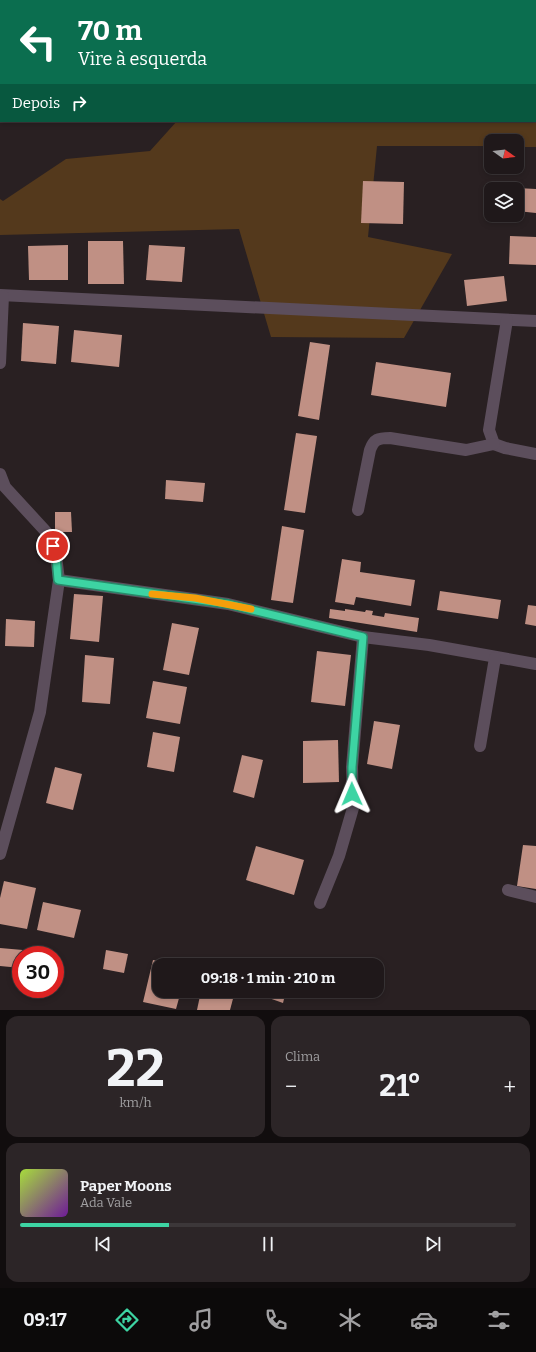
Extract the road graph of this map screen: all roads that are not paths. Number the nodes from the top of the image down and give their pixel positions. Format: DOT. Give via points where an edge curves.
graph roads {
  1 [pos="1,296"];
  2 [pos="507,320"];
  3 [pos="536,321"];
  4 [pos="0,363"];
  5 [pos="494,444"];
  6 [pos="536,454"];
  7 [pos="0,474"];
  8 [pos="358,510"];
  9 [pos="58,580"];
  10 [pos="363,637"];
  11 [pos="495,658"];
  12 [pos="536,664"];
  13 [pos="480,746"];
  14 [pos="0,854"];
  15 [pos="508,890"];
  16 [pos="536,897"];
  17 [pos="320,903"];
  1 -- 2 [label="street"];
  1 -- 4 [label="street"];
  2 -- 3 [label="street"];
  2 -- 5 [label="street" via="489,430"];
  5 -- 6 [label="street"];
  5 -- 8 [label="street" via="466,450 379,438 373,442 370,450"];
  7 -- 9 [label="street" via="5,487 50,536 56,556"];
  9 -- 10 [label="street" via="228,604"];
  9 -- 14 [label="street" via="40,712"];
  10 -- 11 [label="street" via="429,645"];
  10 -- 17 [label="street" via="352,767 353,808 339,856"];
  11 -- 12 [label="street"];
  11 -- 13 [label="street"];
  15 -- 16 [label="street"];
}
